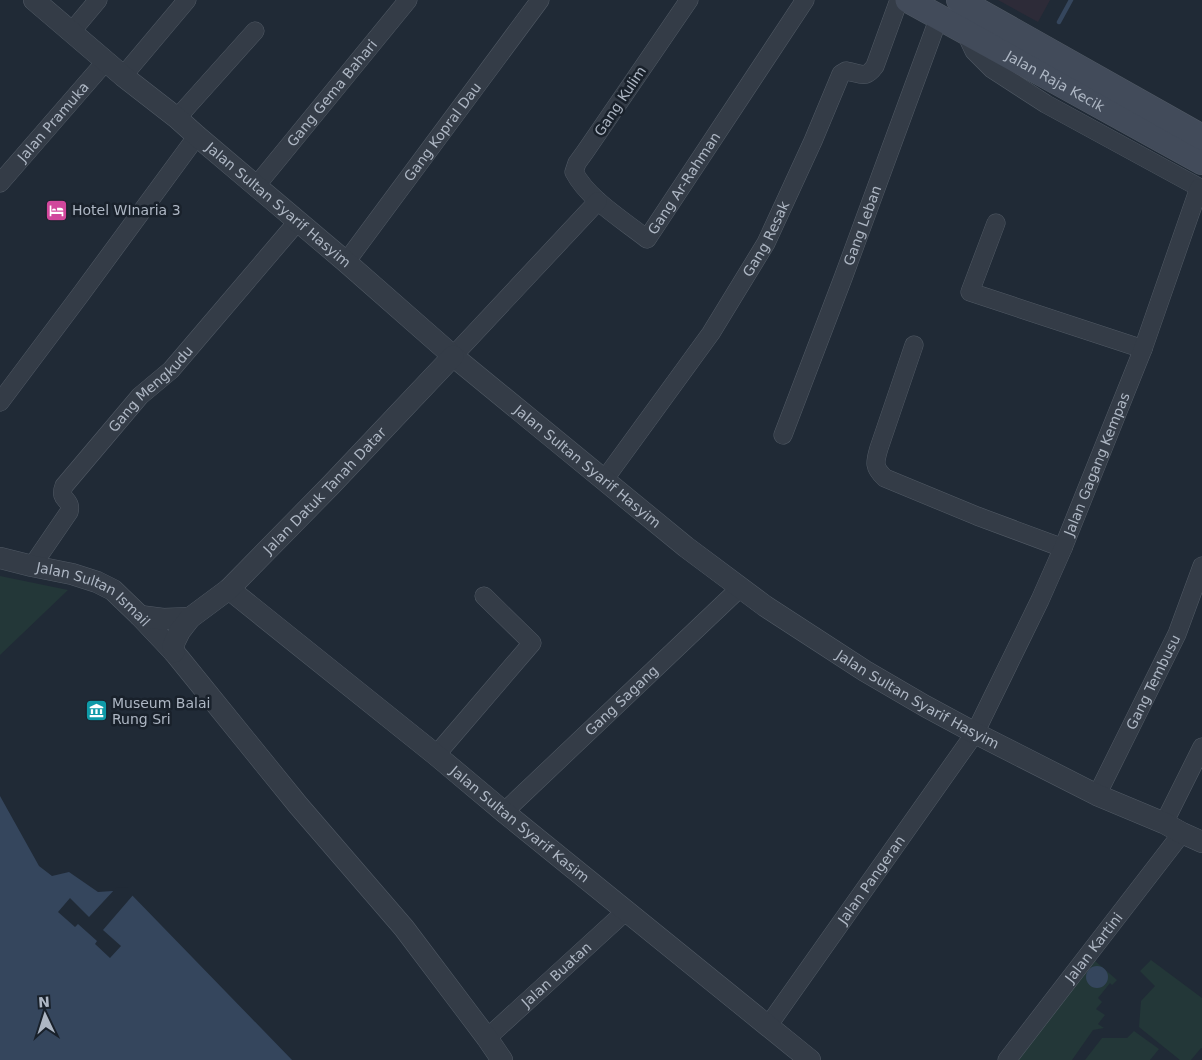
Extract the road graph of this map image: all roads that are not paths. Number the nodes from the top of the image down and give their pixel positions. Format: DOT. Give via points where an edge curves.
graph roads {
  1 [pos="34,0"];
  2 [pos="98,0"];
  3 [pos="188,0"];
  4 [pos="408,0"];
  5 [pos="540,0"];
  6 [pos="688,0"];
  7 [pos="805,0"];
  8 [pos="899,0"];
  9 [pos="908,0"];
  10 [pos="959,0"];
  11 [pos="940,17"];
  12 [pos="964,30"];
  13 [pos="72,31"];
  14 [pos="255,31"];
  15 [pos="106,61"];
  16 [pos="123,76"];
  17 [pos="177,118"];
  18 [pos="197,136"];
  19 [pos="1202,138"];
  20 [pos="1202,162"];
  21 [pos="0,183"];
  22 [pos="256,186"];
  23 [pos="1201,189"];
  24 [pos="598,201"];
  25 [pos="298,221"];
  26 [pos="996,223"];
  27 [pos="346,262"];
  28 [pos="914,345"];
  29 [pos="1143,349"];
  30 [pos="453,356"];
  31 [pos="0,402"];
  32 [pos="783,435"];
  33 [pos="604,480"];
  34 [pos="1063,548"];
  35 [pos="0,558"];
  36 [pos="32,566"];
  37 [pos="1202,566"];
  38 [pos="740,588"];
  39 [pos="229,590"];
  40 [pos="484,596"];
  41 [pos="140,616"];
  42 [pos="190,618"];
  43 [pos="174,652"];
  44 [pos="975,733"];
  45 [pos="1202,747"];
  46 [pos="436,755"];
  47 [pos="1097,794"];
  48 [pos="504,812"];
  49 [pos="1173,828"];
  50 [pos="1202,842"];
  51 [pos="626,911"];
  52 [pos="768,1026"];
  53 [pos="487,1038"];
  54 [pos="800,1057"];
  55 [pos="502,1060"];
  56 [pos="1006,1060"];
  1 -- 13 [label="street, Jalan Sultan Syarif Hasyim"];
  2 -- 13 [label="street"];
  3 -- 16 [label="street"];
  4 -- 22 [label="street, Gang Gema Bahari"];
  5 -- 27 [label="street, Gang Kopral Dau"];
  6 -- 24 [label="street, Gang Kulim" via="577,163 574,172 579,182"];
  7 -- 24 [label="street, Gang Ar-Rahman" via="647,239"];
  8 -- 33 [label="street, Gang Resak" via="870,73 846,71 841,74 766,242 711,333"];
  9 -- 11 [label="main road, Jalan Raja Kecik"];
  10 -- 19 [label="main road, Jalan Raja Kecik"];
  11 -- 12 [label="main road, Jalan Raja Kecik"];
  11 -- 32 [label="street, Gang Leban"];
  12 -- 20 [label="main road, Jalan Raja Kecik"];
  12 -- 23 [label="street" via="974,51 992,69 1046,104"];
  13 -- 15 [label="street, Jalan Sultan Syarif Hasyim"];
  14 -- 17 [label="street"];
  15 -- 16 [label="street, Jalan Sultan Syarif Hasyim"];
  15 -- 21 [label="street, Jalan Pramuka"];
  16 -- 17 [label="street, Jalan Sultan Syarif Hasyim"];
  17 -- 18 [label="street, Jalan Sultan Syarif Hasyim"];
  18 -- 22 [label="street, Jalan Sultan Syarif Hasyim"];
  18 -- 31 [label="street"];
  22 -- 25 [label="street, Jalan Sultan Syarif Hasyim"];
  23 -- 29 [label="street, Jalan Gagang Kempas"];
  24 -- 30 [label="street"];
  25 -- 27 [label="street, Jalan Sultan Syarif Hasyim"];
  25 -- 36 [label="street, Gang Mengkudu" via="171,370 140,396 64,486 62,494 69,504 69,512"];
  26 -- 29 [label="street" via="970,292"];
  27 -- 30 [label="street, Jalan Sultan Syarif Hasyim"];
  28 -- 34 [label="street" via="876,458 875,467 879,473 977,516"];
  29 -- 34 [label="street, Jalan Gagang Kempas"];
  30 -- 33 [label="street, Jalan Sultan Syarif Hasyim"];
  30 -- 39 [label="street, Jalan Datuk Tanah Datar"];
  33 -- 38 [label="street, Jalan Sultan Syarif Hasyim"];
  34 -- 44 [label="street, Jalan Gagang Kempas"];
  35 -- 36 [label="street, Jalan Sultan Ismail"];
  36 -- 41 [label="street, Jalan Sultan Ismail" via="97,582 114,590"];
  37 -- 47 [label="street, Gang Tembusu" via="1177,634"];
  38 -- 44 [label="street, Jalan Sultan Syarif Hasyim" via="866,671"];
  38 -- 48 [label="street, Gang Sagang"];
  39 -- 42 [label="street, Jalan Datuk Tanah Datar"];
  39 -- 46 [label="street, Jalan Sultan Syarif Kasim"];
  40 -- 46 [label="street" via="532,643"];
  41 -- 42 [label="street"];
  41 -- 43 [label="street, Jalan Sultan Ismail"];
  42 -- 43 [label="street" via="176,639"];
  43 -- 53 [label="street, Jalan Sultan Ismail" via="298,805 404,928"];
  44 -- 47 [label="street, Jalan Sultan Syarif Hasyim"];
  44 -- 52 [label="street, Jalan Pangeran"];
  45 -- 49 [label="street, Jalan Kartini"];
  46 -- 48 [label="street, Jalan Sultan Syarif Kasim"];
  47 -- 49 [label="street, Jalan Sultan Syarif Hasyim"];
  48 -- 51 [label="street, Jalan Sultan Syarif Kasim"];
  49 -- 50 [label="street, Jalan Sultan Syarif Hasyim"];
  49 -- 56 [label="street, Jalan Kartini"];
  51 -- 52 [label="street, Jalan Sultan Syarif Kasim"];
  51 -- 53 [label="street, Jalan Buatan"];
  52 -- 54 [label="street, Jalan Sultan Syarif Kasim"];
  53 -- 55 [label="street, Jalan Sultan Ismail"];
}
